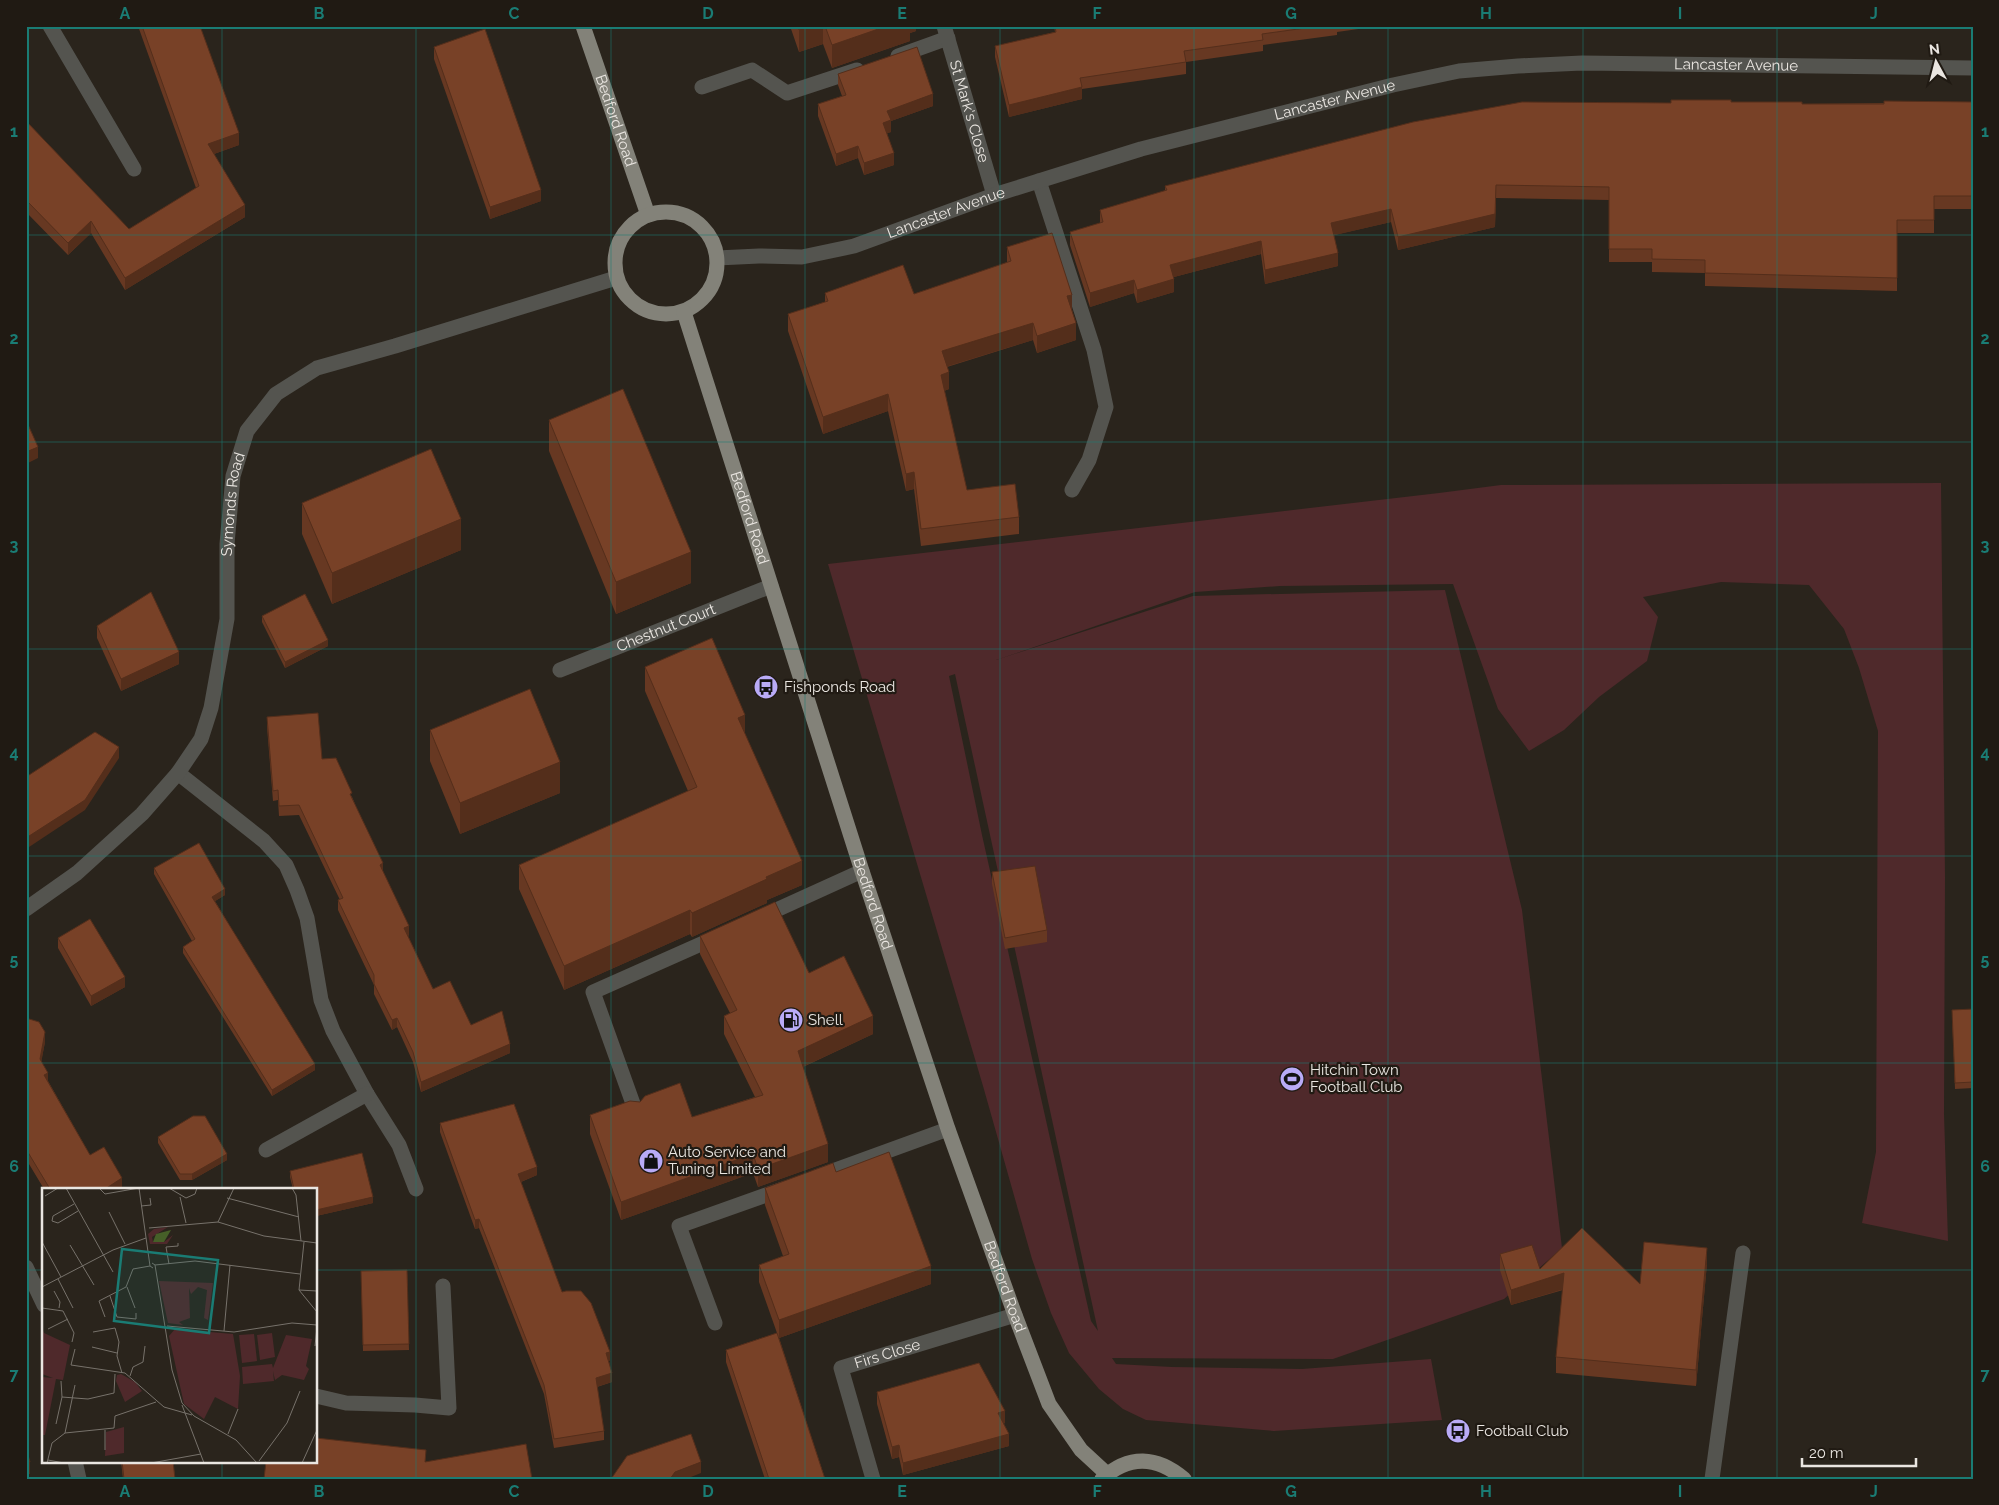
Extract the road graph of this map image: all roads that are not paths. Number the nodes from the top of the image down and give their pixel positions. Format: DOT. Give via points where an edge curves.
graph roads {
  1 [pos="50,26"];
  2 [pos="583,26"];
  3 [pos="946,32"];
  4 [pos="886,60"];
  5 [pos="868,66"];
  6 [pos="1973,68"];
  7 [pos="702,87"];
  8 [pos="134,169"];
  9 [pos="1038,181"];
  10 [pos="994,195"];
  11 [pos="648,215"];
  12 [pos="717,258"];
  13 [pos="616,278"];
  14 [pos="684,312"];
  15 [pos="1072,490"];
  16 [pos="771,586"];
  17 [pos="560,670"];
  18 [pos="178,773"];
  19 [pos="862,871"];
  20 [pos="26,909"];
  21 [pos="367,1094"];
  22 [pos="636,1112"];
  23 [pos="948,1129"];
  24 [pos="266,1150"];
  25 [pos="416,1189"];
  26 [pos="1743,1253"];
  27 [pos="26,1267"];
  28 [pos="443,1286"];
  29 [pos="42,1301"];
  30 [pos="1015,1315"];
  31 [pos="715,1323"];
  32 [pos="318,1396"];
  33 [pos="76,1462"];
  34 [pos="1105,1476"];
  35 [pos="79,1479"];
  36 [pos="873,1479"];
  37 [pos="1184,1479"];
  38 [pos="1712,1479"];
  1 -- 8 [label="street"];
  2 -- 11 [label="main road, Bedford Road"];
  3 -- 4 [label="street"];
  3 -- 10 [label="street, St Mark's Close"];
  5 -- 7 [label="street" via="787,93 752,70"];
  6 -- 9 [label="street, Lancaster Avenue" via="1582,63 1459,71 1141,149"];
  9 -- 10 [label="street, Lancaster Avenue"];
  9 -- 15 [label="street" via="1094,350 1106,407 1089,460"];
  10 -- 12 [label="street, Lancaster Avenue" via="854,246 802,257"];
  11 -- 12 [label="main road" via="677,213 692,219 709,235"];
  11 -- 13 [label="main road" via="632,224 622,235 616,248"];
  12 -- 14 [label="main road" via="717,272 706,296"];
  13 -- 14 [label="main road" via="630,302 642,310 656,314"];
  13 -- 18 [label="street, Symonds Road" via="317,368 276,394 247,431 233,476 227,544 226,619 211,708 201,739"];
  14 -- 16 [label="main road, Bedford Road"];
  16 -- 17 [label="street, Chestnut Court"];
  16 -- 19 [label="main road, Bedford Road"];
  18 -- 20 [label="street, Symonds Road" via="113,842 77,873"];
  18 -- 21 [label="street" via="264,841 286,865 307,918 321,1000 333,1031"];
  19 -- 22 [label="street" via="593,992"];
  19 -- 23 [label="main road, Bedford Road"];
  21 -- 24 [label="street"];
  21 -- 25 [label="street" via="399,1145"];
  23 -- 30 [label="main road, Bedford Road"];
  23 -- 31 [label="street" via="679,1226"];
  26 -- 38 [label="street"];
  27 -- 29 [label="street"];
  28 -- 32 [label="street" via="448,1408 346,1402"];
  30 -- 34 [label="main road, Bedford Road" via="1049,1404 1081,1450"];
  30 -- 36 [label="street, Firs Close" via="842,1368"];
  33 -- 35 [label="street"];
  34 -- 37 [label="main road" via="1122,1464 1139,1460 1156,1462"];
}
